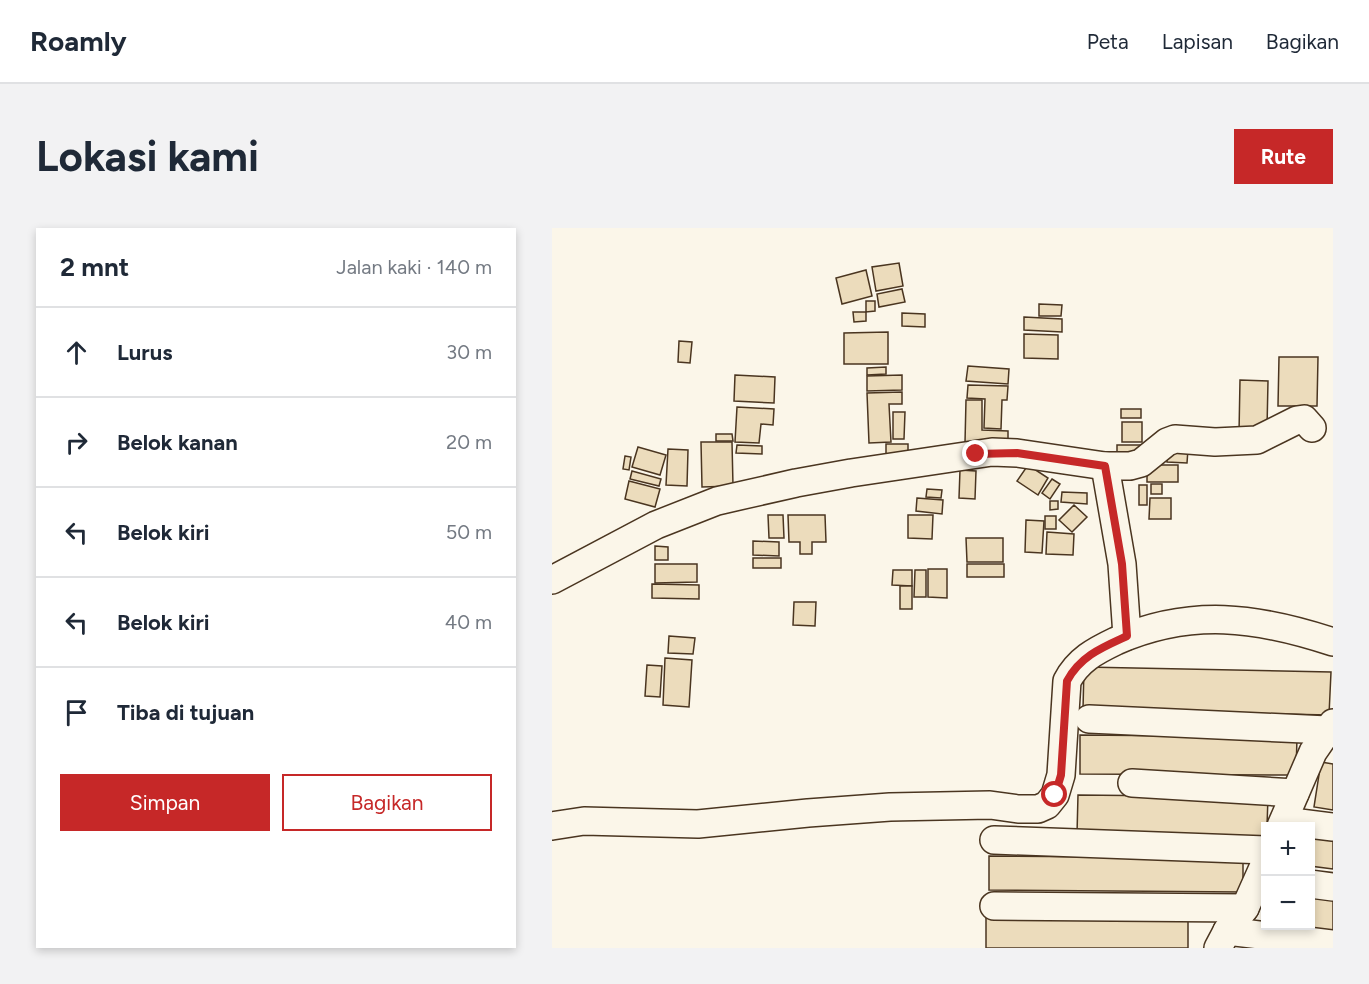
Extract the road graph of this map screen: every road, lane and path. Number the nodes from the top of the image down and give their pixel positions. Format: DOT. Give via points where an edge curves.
graph roads {
  1 [pos="1312,428"];
  2 [pos="1105,466"];
  3 [pos="552,580"];
  4 [pos="1127,636"];
  5 [pos="1333,642"];
  6 [pos="1089,720"];
  7 [pos="1330,727"];
  8 [pos="1132,783"];
  9 [pos="1295,793"];
  10 [pos="1283,822"];
  11 [pos="552,826"];
  12 [pos="1315,826"];
  13 [pos="1333,827"];
  14 [pos="994,840"];
  15 [pos="1261,850"];
  16 [pos="1261,876"];
  17 [pos="1315,885"];
  18 [pos="1333,887"];
  19 [pos="994,906"];
  20 [pos="1245,909"];
  21 [pos="1223,940"];
  22 [pos="1333,944"];
  1 -- 2 [label="street" via="1304,419 1257,440 1175,439 1142,463"];
  2 -- 3 [label="street" via="992,452 796,483 717,501 656,525"];
  2 -- 4 [label="street" via="1122,564"];
  4 -- 5 [label="street" via="1166,624 1205,619 1297,630"];
  4 -- 11 [label="street" via="1090,654 1072,671 1067,681 1061,775 1055,795 1038,809 990,805 890,807 698,824 584,820"];
  6 -- 7 [label="street"];
  7 -- 9 [label="street" via="1313,752"];
  8 -- 9 [label="street"];
  9 -- 10 [label="street"];
  12 -- 13 [label="street"];
  14 -- 15 [label="street"];
  16 -- 20 [label="street"];
  17 -- 18 [label="street"];
  19 -- 20 [label="street"];
  20 -- 21 [label="street"];
  21 -- 22 [label="street"];
}
